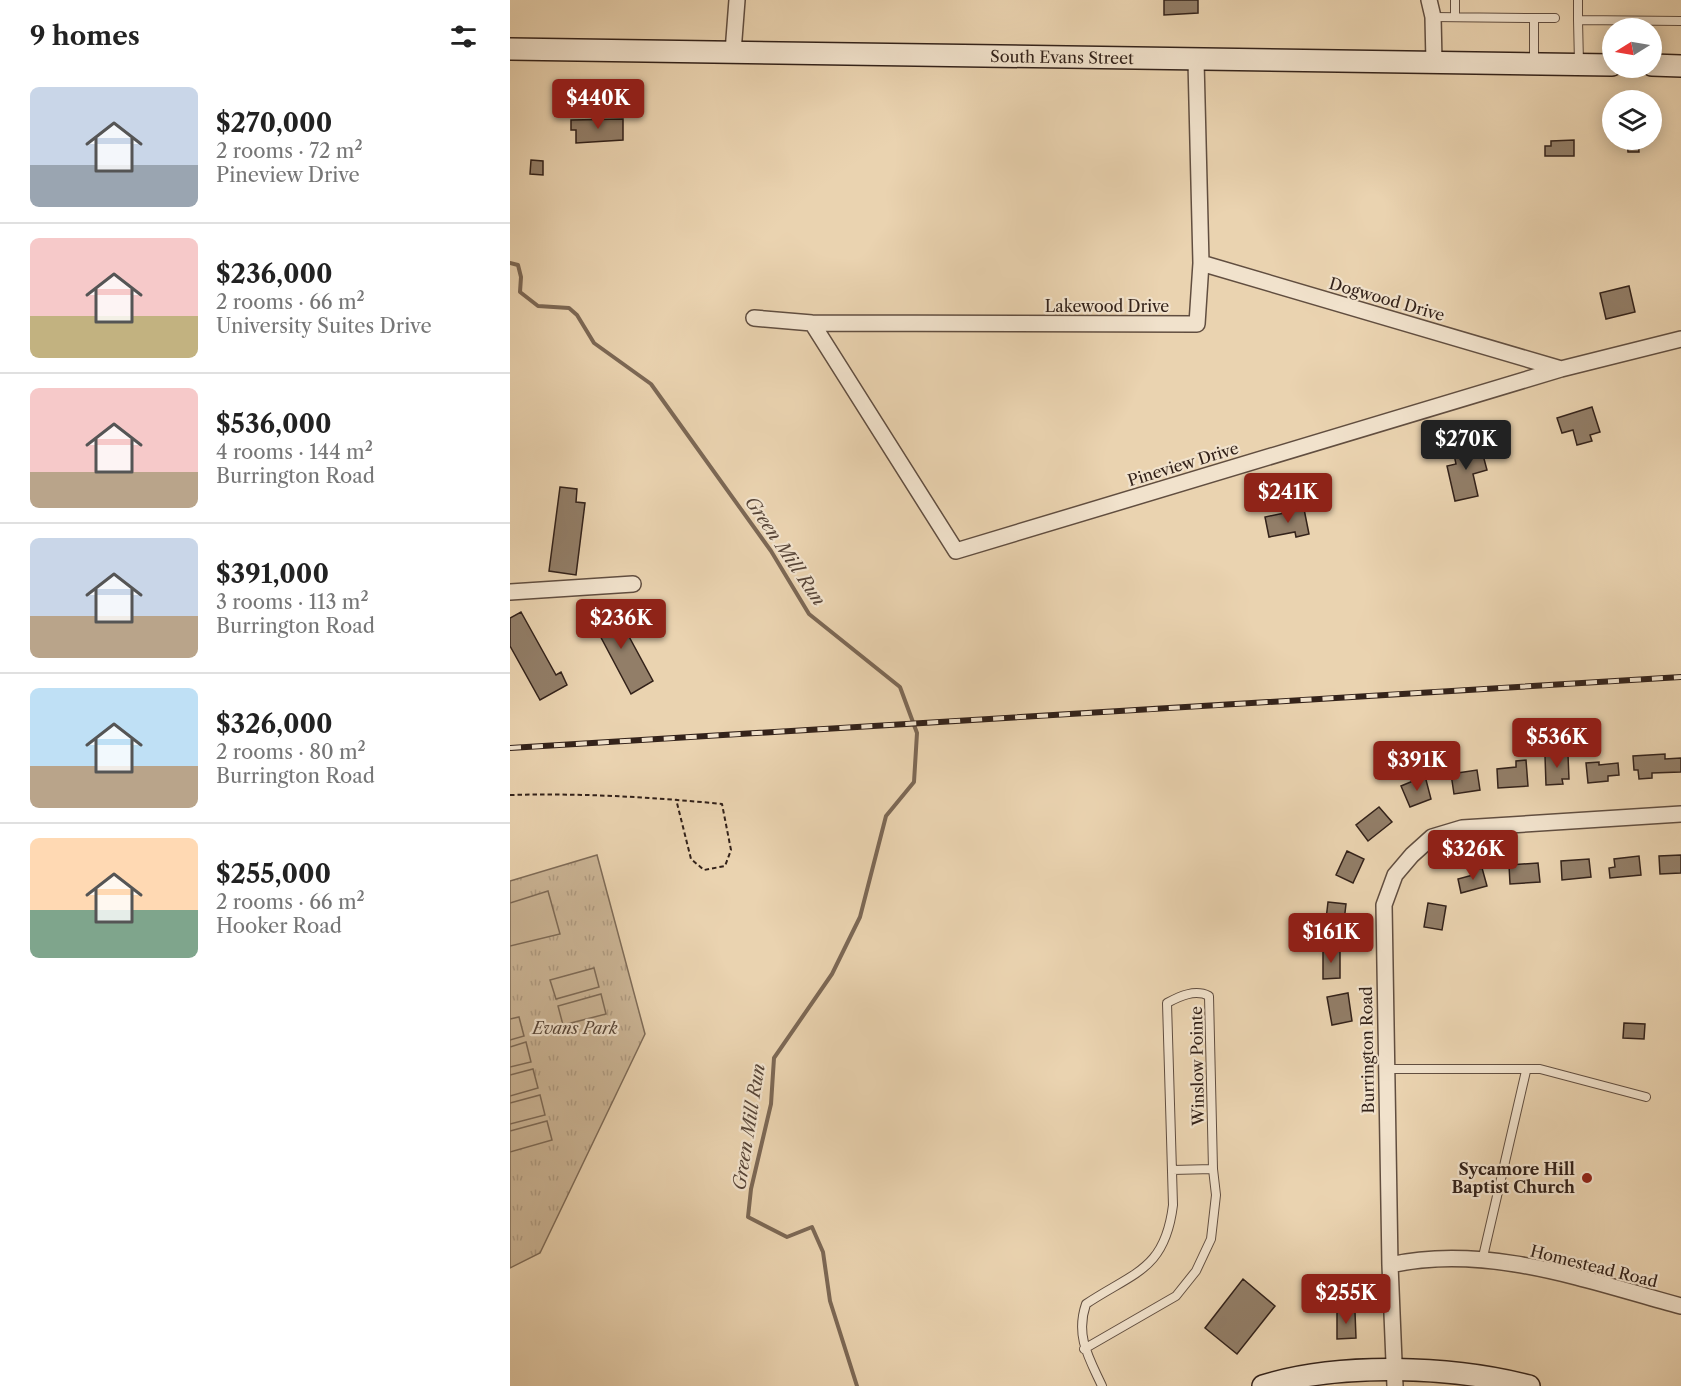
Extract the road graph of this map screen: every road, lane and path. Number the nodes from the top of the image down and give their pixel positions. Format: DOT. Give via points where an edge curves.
graph roads {
  1 [pos="737,0"];
  2 [pos="1429,0"];
  3 [pos="1455,0"];
  4 [pos="1578,0"];
  5 [pos="1455,16"];
  6 [pos="1433,17"];
  7 [pos="1534,18"];
  8 [pos="1555,18"];
  9 [pos="1578,20"];
  10 [pos="1681,21"];
  11 [pos="510,50"];
  12 [pos="734,52"];
  13 [pos="1196,61"];
  14 [pos="1434,62"];
  15 [pos="1534,64"];
  16 [pos="1579,64"];
  17 [pos="1602,65"];
  18 [pos="1662,65"];
  19 [pos="1681,66"];
  20 [pos="1202,263"];
  21 [pos="754,318"];
  22 [pos="812,323"];
  23 [pos="1681,339"];
  24 [pos="1562,369"];
  25 [pos="633,584"];
  26 [pos="510,592"];
  27 [pos="510,795"];
  28 [pos="675,799"];
  29 [pos="1681,814"];
  30 [pos="1386,1069"];
  31 [pos="1526,1071"];
  32 [pos="1646,1096"];
  33 [pos="1213,1169"];
  34 [pos="1172,1170"];
  35 [pos="1482,1261"];
  36 [pos="1390,1265"];
  37 [pos="1681,1306"];
  38 [pos="1084,1349"];
  39 [pos="1396,1378"];
  40 [pos="1102,1386"];
  41 [pos="1263,1386"];
  42 [pos="1529,1386"];
  1 -- 12 [label="street"];
  2 -- 6 [label="street"];
  3 -- 5 [label="lane"];
  4 -- 9 [label="lane"];
  5 -- 6 [label="lane"];
  5 -- 7 [label="lane"];
  6 -- 14 [label="street"];
  7 -- 8 [label="lane"];
  7 -- 15 [label="lane"];
  9 -- 10 [label="lane"];
  9 -- 16 [label="lane"];
  11 -- 12 [label="main road, South Evans Street"];
  12 -- 13 [label="main road, South Evans Street"];
  13 -- 14 [label="main road, South Evans Street"];
  13 -- 20 [label="street, Lakewood Drive"];
  14 -- 15 [label="main road, South Evans Street"];
  15 -- 16 [label="main road, South Evans Street"];
  16 -- 17 [label="main road, South Evans Street"];
  18 -- 19 [label="main road"];
  20 -- 22 [label="street, Lakewood Drive" via="1197,324"];
  20 -- 24 [label="street, Dogwood Drive"];
  21 -- 22 [label="street, Lakewood Drive"];
  22 -- 24 [label="street, Pineview Drive" via="956,551"];
  23 -- 24 [label="street, Pineview Drive"];
  25 -- 26 [label="street"];
  27 -- 28 [label="path" via="584,793"];
  28 -- 28 [label="path" via="722,804 731,850 724,866 704,870 691,860"];
  29 -- 30 [label="street, Burrington Road" via="1462,828 1432,837 1395,874 1384,905"];
  30 -- 31 [label="lane"];
  30 -- 36 [label="street, Burrington Road"];
  31 -- 32 [label="lane" via="1540,1069"];
  31 -- 35 [label="lane"];
  33 -- 34 [label="lane"];
  33 -- 34 [label="lane, Winslow Pointe" via="1209,996 1202,992 1180,995 1167,1003"];
  33 -- 38 [label="lane, Winslow Pointe" via="1216,1195 1211,1239 1196,1271 1176,1296"];
  34 -- 38 [label="lane, Winslow Pointe" via="1173,1205 1162,1248 1149,1265 1086,1304 1080,1331"];
  35 -- 36 [label="street, Homestead Road" via="1453,1258"];
  35 -- 37 [label="street, Homestead Road" via="1545,1269"];
  36 -- 39 [label="street, Burrington Road"];
  38 -- 40 [label="lane, Winslow Pointe"];
  39 -- 41 [label="main road" via="1328,1372"];
  39 -- 42 [label="main road" via="1486,1375"];
}
